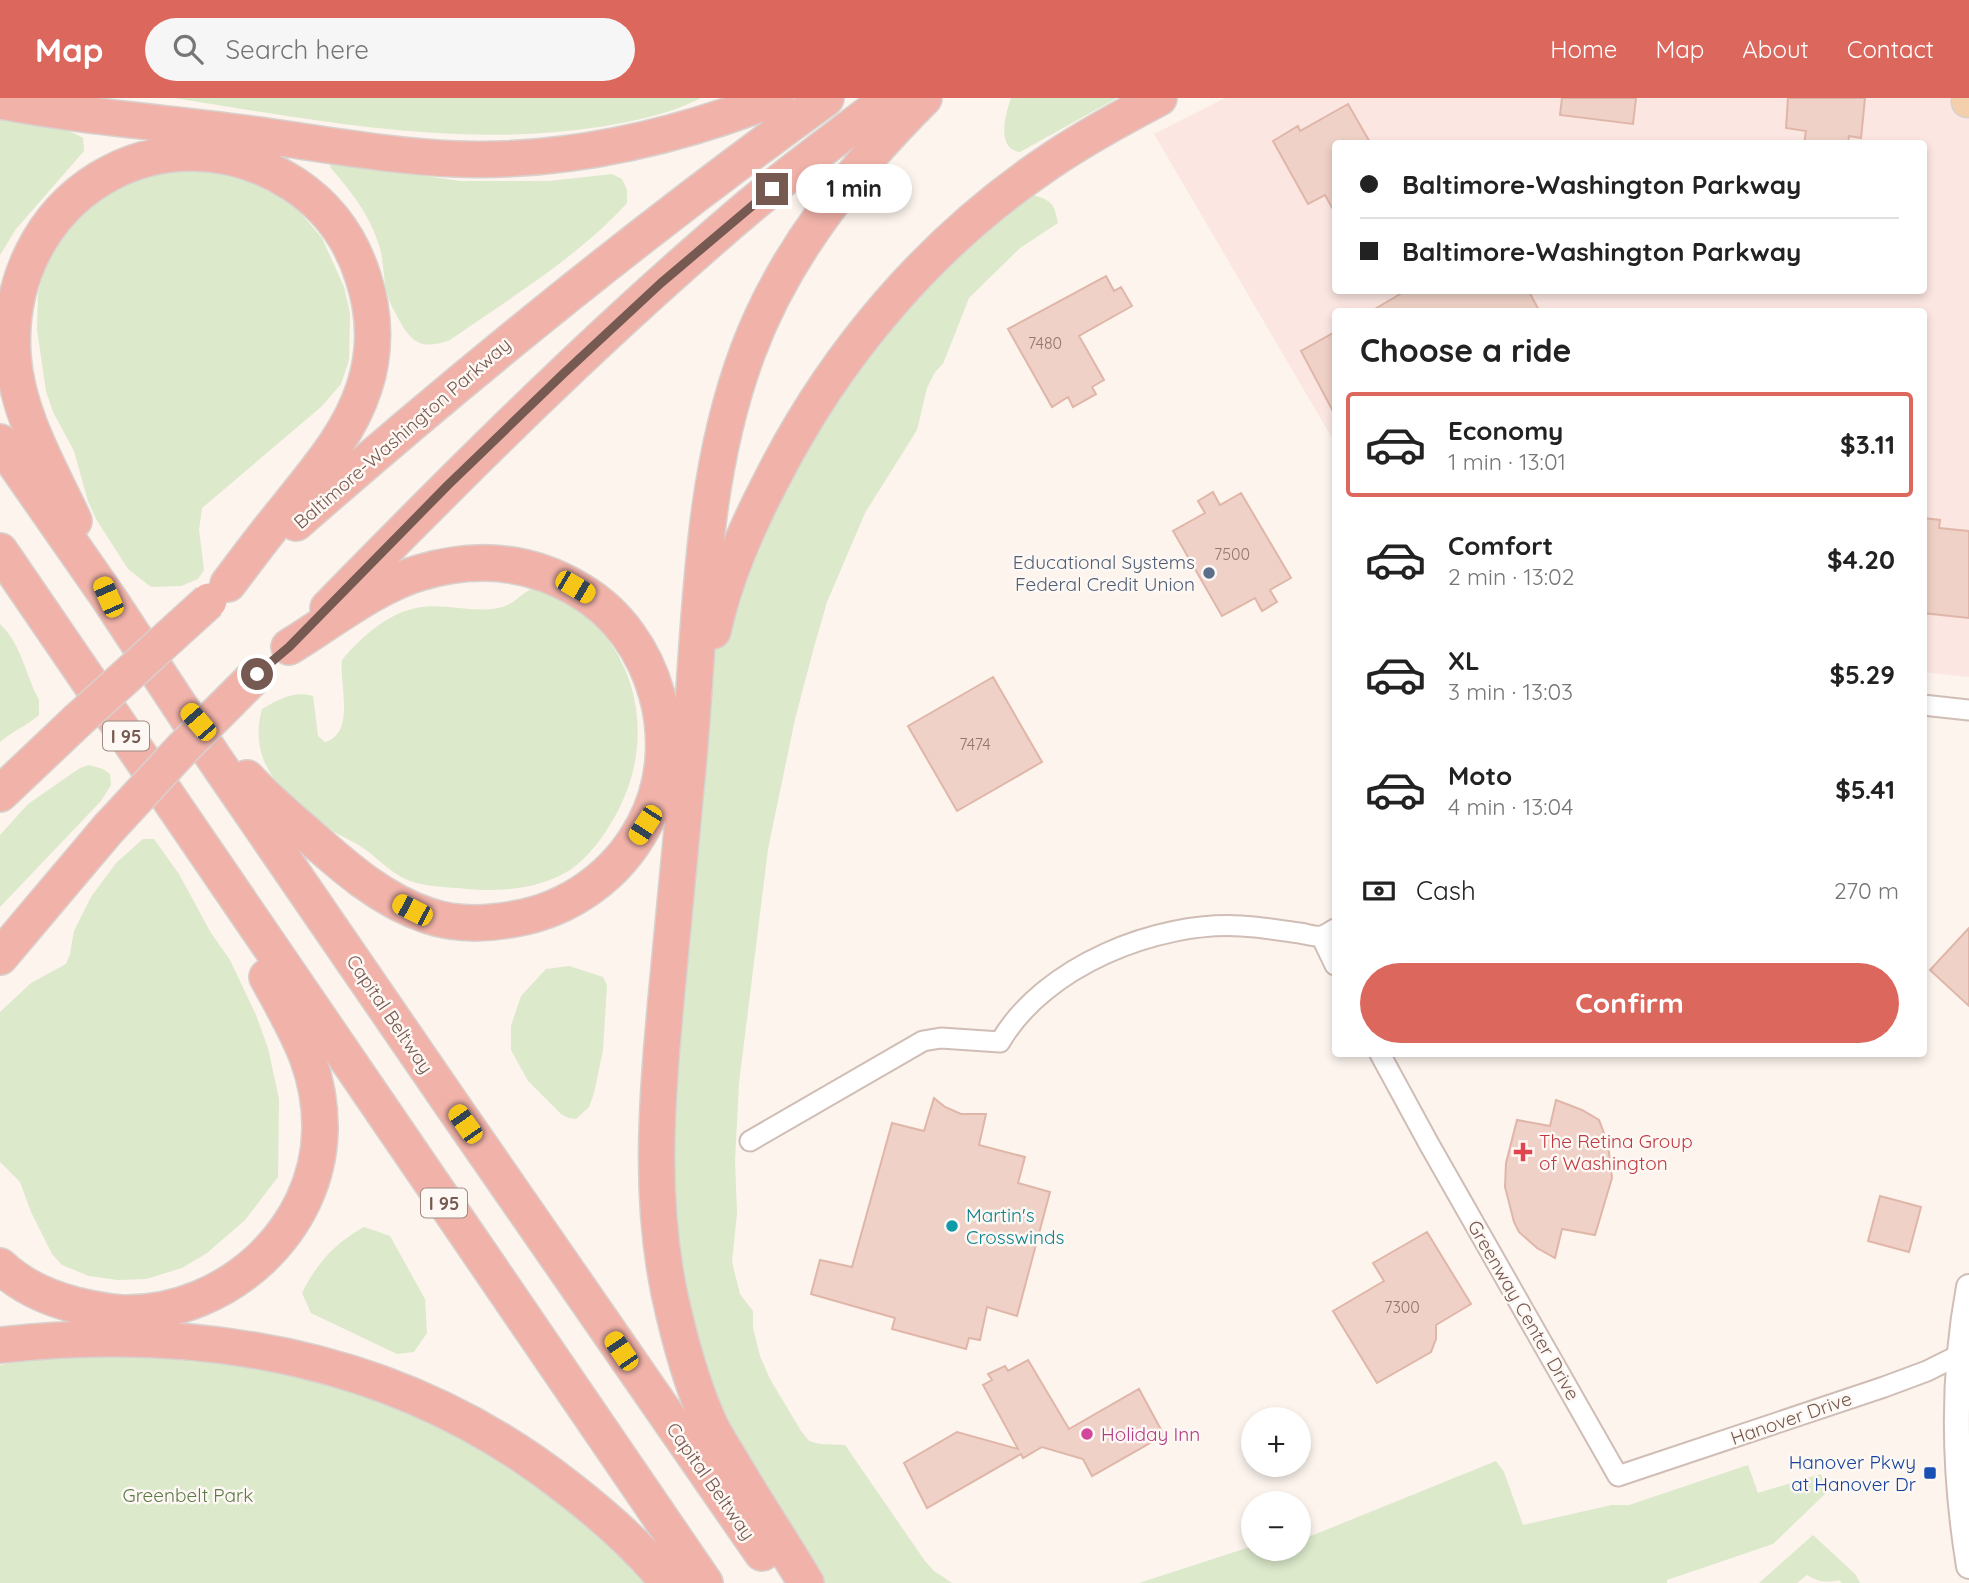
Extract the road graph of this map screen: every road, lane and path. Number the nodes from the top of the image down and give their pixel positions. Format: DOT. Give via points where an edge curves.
graph roads {
  1 [pos="776,98"];
  2 [pos="826,98"];
  3 [pos="890,98"];
  4 [pos="924,98"];
  5 [pos="1159,98"];
  6 [pos="0,101"];
  7 [pos="0,442"];
  8 [pos="0,551"];
  9 [pos="218,592"];
  10 [pos="0,593"];
  11 [pos="108,597"];
  12 [pos="289,647"];
  13 [pos="68,650"];
  14 [pos="166,685"];
  15 [pos="1927,705"];
  16 [pos="1969,710"];
  17 [pos="77,721"];
  18 [pos="691,730"];
  19 [pos="0,774"];
  20 [pos="0,794"];
  21 [pos="184,822"];
  22 [pos="1328,932"];
  23 [pos="1332,951"];
  24 [pos="4,955"];
  25 [pos="1382,1057"];
  26 [pos="750,1141"];
  27 [pos="0,1266"];
  28 [pos="1969,1287"];
  29 [pos="1965,1343"];
  30 [pos="0,1345"];
  31 [pos="1618,1476"];
  32 [pos="1969,1566"];
  33 [pos="668,1583"];
  34 [pos="705,1583"];
  35 [pos="784,1583"];
  36 [pos="806,1583"];
  1 -- 6 [label="highway" via="720,120 612,148 456,159"];
  2 -- 9 [label="highway, Baltimore-Washington Parkway" via="523,330"];
  3 -- 12 [label="highway" via="753,204 661,283 448,485"];
  4 -- 18 [label="highway" via="890,131 800,248 749,348 715,468"];
  5 -- 18 [label="highway" via="1048,162 992,205 940,250 851,350 785,452 737,554 717,612"];
  7 -- 11 [label="highway, Capital Beltway"];
  8 -- 13 [label="highway, I 95"];
  9 -- 11 [label="highway" via="311,479 352,419 371,363 373,337 359,263 319,204 258,165 190,152 146,158 110,172 78,192 40,234 27,259 13,307 13,359 25,413"];
  9 -- 17 [label="highway, Baltimore-Washington Parkway, bridge"];
  10 -- 13 [label="highway"];
  11 -- 14 [label="highway, Capital Beltway"];
  12 -- 14 [label="highway" via="417,573 482,562 520,565 558,577 611,614 637,648 657,692 663,751 656,798 645,825 604,876 549,911 497,922 431,917 381,893 263,796"];
  12 -- 24 [label="highway, bridge" via="183,748 108,829"];
  13 -- 21 [label="highway, I 95"];
  14 -- 35 [label="highway, Capital Beltway"];
  15 -- 16 [label="street"];
  17 -- 19 [label="highway" via="52,728"];
  17 -- 20 [label="highway, Baltimore-Washington Parkway"];
  18 -- 36 [label="highway" via="656,1130 664,1268 684,1352 713,1430"];
  21 -- 27 [label="highway" via="308,1054 320,1129 306,1198 272,1248 250,1268 224,1287 163,1309 127,1313 62,1301"];
  21 -- 34 [label="highway, I 95"];
  22 -- 23 [label="street"];
  22 -- 26 [label="street" via="1217,926 1134,941 1049,988 1022,1012 1000,1042 923,1041"];
  25 -- 31 [label="street, Greenway Center Drive"];
  28 -- 29 [label="street"];
  29 -- 31 [label="street, Hanover Drive" via="1927,1371"];
  29 -- 32 [label="street" via="1957,1403 1958,1480"];
  30 -- 33 [label="highway" via="74,1339 183,1340 263,1350 361,1376 412,1395 509,1445 584,1500"];
}
